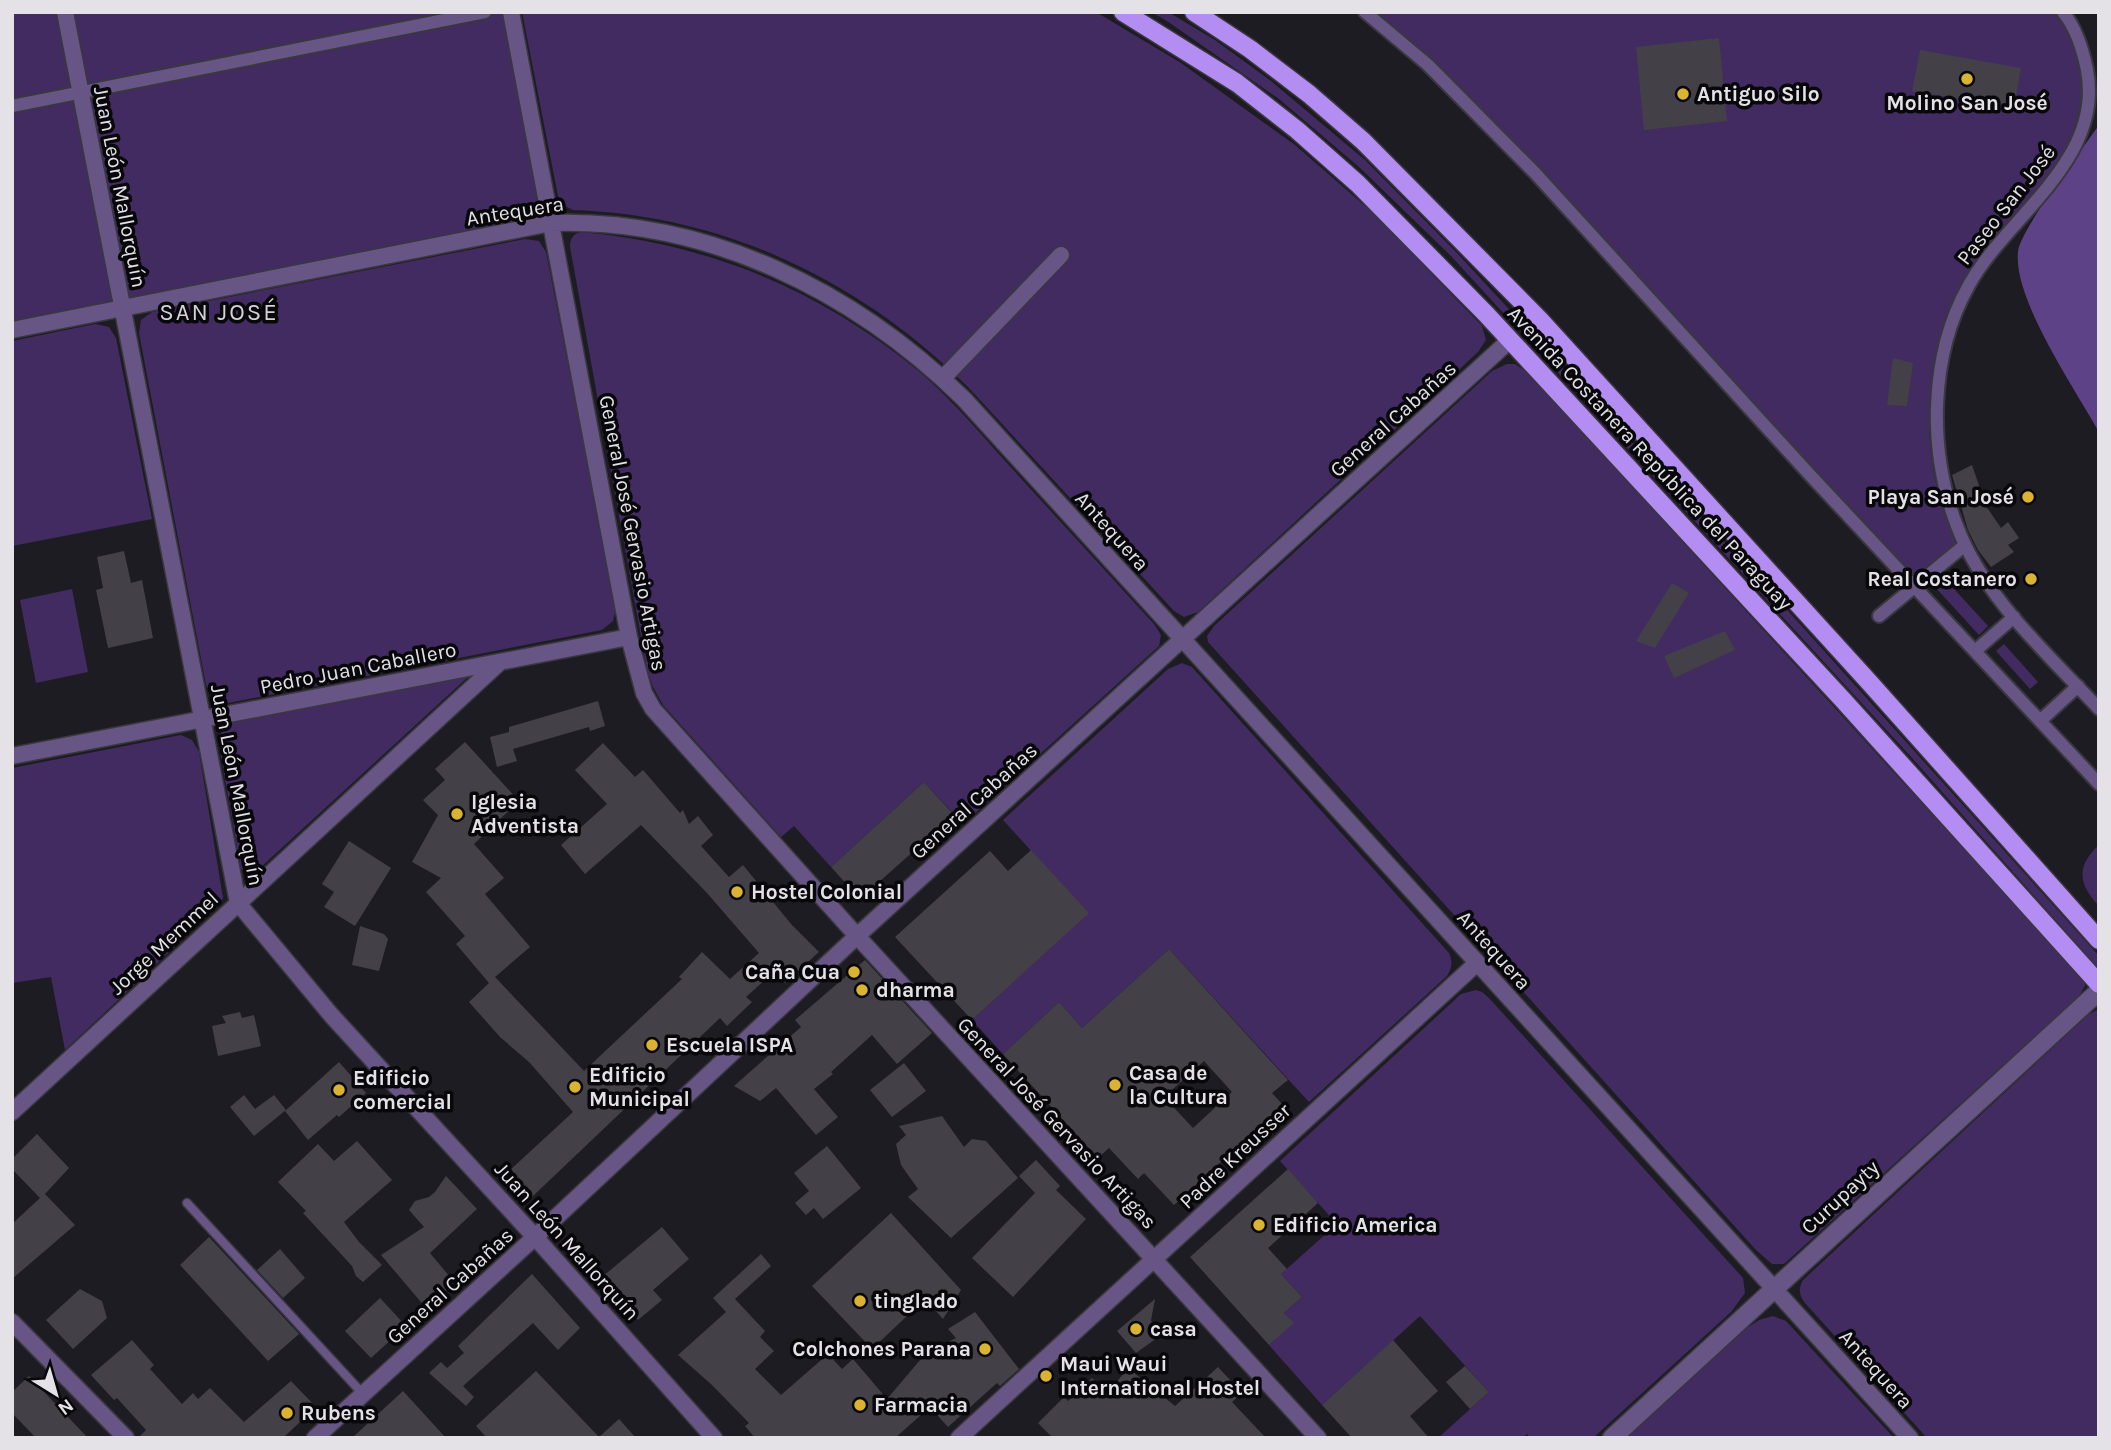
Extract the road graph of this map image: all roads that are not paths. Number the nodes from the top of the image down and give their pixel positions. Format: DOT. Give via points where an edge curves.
graph roads {
  1 [pos="65,12"];
  2 [pos="485,12"];
  3 [pos="511,12"];
  4 [pos="1123,12"];
  5 [pos="1194,12"];
  6 [pos="1365,12"];
  7 [pos="2063,12"];
  8 [pos="81,93"];
  9 [pos="12,106"];
  10 [pos="551,223"];
  11 [pos="1061,255"];
  12 [pos="122,307"];
  13 [pos="12,330"];
  14 [pos="1510,340"];
  15 [pos="943,378"];
  16 [pos="1965,545"];
  17 [pos="1915,586"];
  18 [pos="1879,616"];
  19 [pos="2014,617"];
  20 [pos="629,637"];
  21 [pos="1182,640"];
  22 [pos="1975,651"];
  23 [pos="500,662"];
  24 [pos="2078,687"];
  25 [pos="2099,709"];
  26 [pos="202,719"];
  27 [pos="2040,721"];
  28 [pos="12,756"];
  29 [pos="2099,784"];
  30 [pos="238,903"];
  31 [pos="857,936"];
  32 [pos="2099,940"];
  33 [pos="1477,963"];
  34 [pos="2099,984"];
  35 [pos="2099,990"];
  36 [pos="12,1112"];
  37 [pos="187,1203"];
  38 [pos="536,1237"];
  39 [pos="1154,1259"];
  40 [pos="1774,1289"];
  41 [pos="12,1322"];
  42 [pos="363,1394"];
  43 [pos="126,1438"];
  44 [pos="315,1438"];
  45 [pos="714,1438"];
  46 [pos="959,1438"];
  47 [pos="1318,1438"];
  48 [pos="1612,1438"];
  49 [pos="1910,1438"];
  1 -- 8 [label="street, Juan León Mallorquín"];
  2 -- 8 [label="street"];
  3 -- 10 [label="street, General José Gervasio Artigas"];
  4 -- 14 [label="main road, Avenida Costanera República del Paraguay" via="1237,83 1297,130 1358,184"];
  5 -- 32 [label="main road, Avenida Costanera República del Paraguay" via="1309,94 1363,141 1540,320"];
  6 -- 17 [label="street" via="1436,73 1535,173"];
  7 -- 16 [label="street, Paseo San José" via="2084,50 2089,82 2079,138 2059,173 2000,240 1968,286 1940,372 1937,399 1942,462 1950,505"];
  8 -- 9 [label="street"];
  8 -- 12 [label="street, Juan León Mallorquín"];
  10 -- 12 [label="street, Antequera"];
  10 -- 15 [label="street, Antequera" via="634,226 701,241 761,262 848,306"];
  10 -- 20 [label="street, General José Gervasio Artigas"];
  11 -- 15 [label="street"];
  12 -- 13 [label="street, Antequera"];
  12 -- 26 [label="street, Juan León Mallorquín"];
  14 -- 21 [label="street, General Cabañas"];
  14 -- 34 [label="main road, Avenida Costanera República del Paraguay"];
  15 -- 21 [label="street, Antequera"];
  16 -- 17 [label="street"];
  16 -- 19 [label="street, Paseo San José"];
  17 -- 18 [label="street"];
  17 -- 22 [label="street"];
  19 -- 22 [label="street"];
  19 -- 24 [label="street, Paseo San José"];
  20 -- 23 [label="street, Pedro Juan Caballero"];
  20 -- 31 [label="street, General José Gervasio Artigas" via="653,709"];
  21 -- 31 [label="street, General Cabañas"];
  21 -- 33 [label="street, Antequera"];
  22 -- 27 [label="street"];
  23 -- 26 [label="street, Pedro Juan Caballero"];
  23 -- 30 [label="street, Jorge Memmel"];
  24 -- 25 [label="street, Paseo San José"];
  24 -- 27 [label="street"];
  26 -- 28 [label="street, Pedro Juan Caballero"];
  26 -- 30 [label="street, Juan León Mallorquín"];
  27 -- 29 [label="street"];
  30 -- 36 [label="street, Jorge Memmel"];
  30 -- 38 [label="street, Juan León Mallorquín" via="332,1016"];
  31 -- 38 [label="street, General Cabañas"];
  31 -- 39 [label="street, General José Gervasio Artigas"];
  33 -- 39 [label="street, Padre Kreusser"];
  33 -- 40 [label="street, Antequera"];
  35 -- 40 [label="street, Curupayty"];
  37 -- 42 [label="lane"];
  38 -- 42 [label="street, General Cabañas"];
  38 -- 45 [label="street, Juan León Mallorquín"];
  39 -- 46 [label="street, Padre Kreusser"];
  39 -- 47 [label="street, General José Gervasio Artigas"];
  40 -- 48 [label="street, Curupayty"];
  40 -- 49 [label="street, Antequera"];
  41 -- 43 [label="street"];
  42 -- 44 [label="street, General Cabañas"];
}
